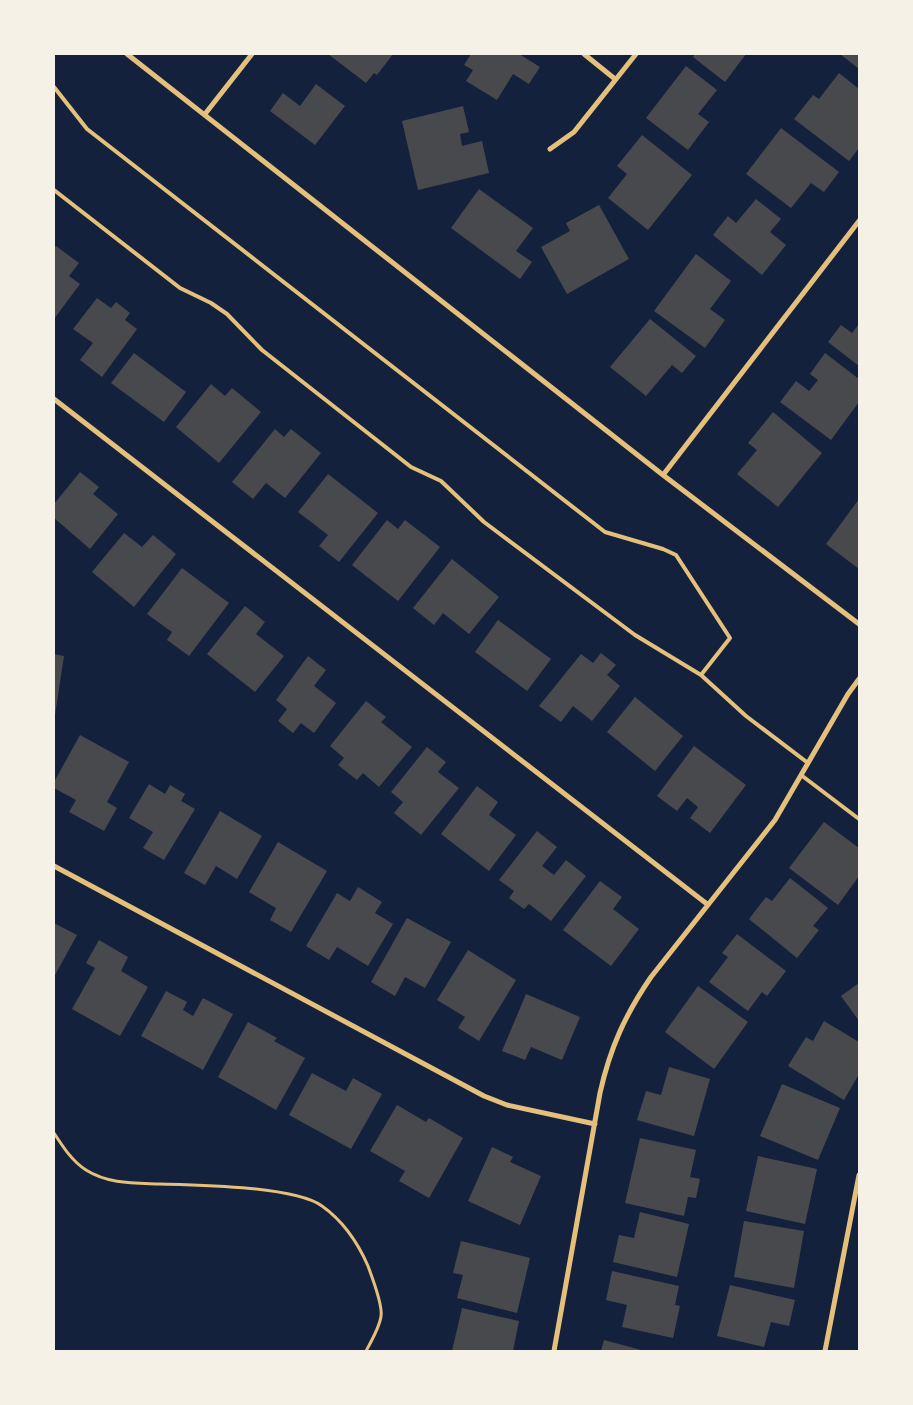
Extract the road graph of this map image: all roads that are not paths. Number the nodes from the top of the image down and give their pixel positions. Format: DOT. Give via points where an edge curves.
graph roads {
  1 [pos="127,54"];
  2 [pos="252,54"];
  3 [pos="584,54"];
  4 [pos="636,54"];
  5 [pos="615,79"];
  6 [pos="54,87"];
  7 [pos="205,114"];
  8 [pos="550,150"];
  9 [pos="54,190"];
  10 [pos="859,221"];
  11 [pos="54,399"];
  12 [pos="663,475"];
  13 [pos="859,624"];
  14 [pos="701,675"];
  15 [pos="859,679"];
  16 [pos="808,763"];
  17 [pos="801,775"];
  18 [pos="859,819"];
  19 [pos="54,866"];
  20 [pos="707,904"];
  21 [pos="595,1124"];
  22 [pos="859,1175"];
  23 [pos="554,1351"];
  24 [pos="825,1351"];
  1 -- 7 [label="street"];
  2 -- 7 [label="street"];
  3 -- 5 [label="street"];
  4 -- 5 [label="street"];
  5 -- 8 [label="street" via="574,132"];
  6 -- 14 [label="lane" via="87,129 605,532 676,555 730,638"];
  7 -- 12 [label="street"];
  9 -- 14 [label="lane" via="180,288 227,314 262,350 411,467 441,482 484,522 635,635"];
  10 -- 12 [label="street"];
  11 -- 20 [label="street"];
  12 -- 13 [label="street"];
  14 -- 16 [label="lane" via="746,716"];
  15 -- 16 [label="street"];
  16 -- 17 [label="street"];
  17 -- 18 [label="lane"];
  17 -- 20 [label="street" via="776,820"];
  19 -- 21 [label="street" via="484,1096 507,1105"];
  20 -- 21 [label="street" via="633,1004 606,1067"];
  21 -- 23 [label="street"];
  22 -- 24 [label="street"];
}
